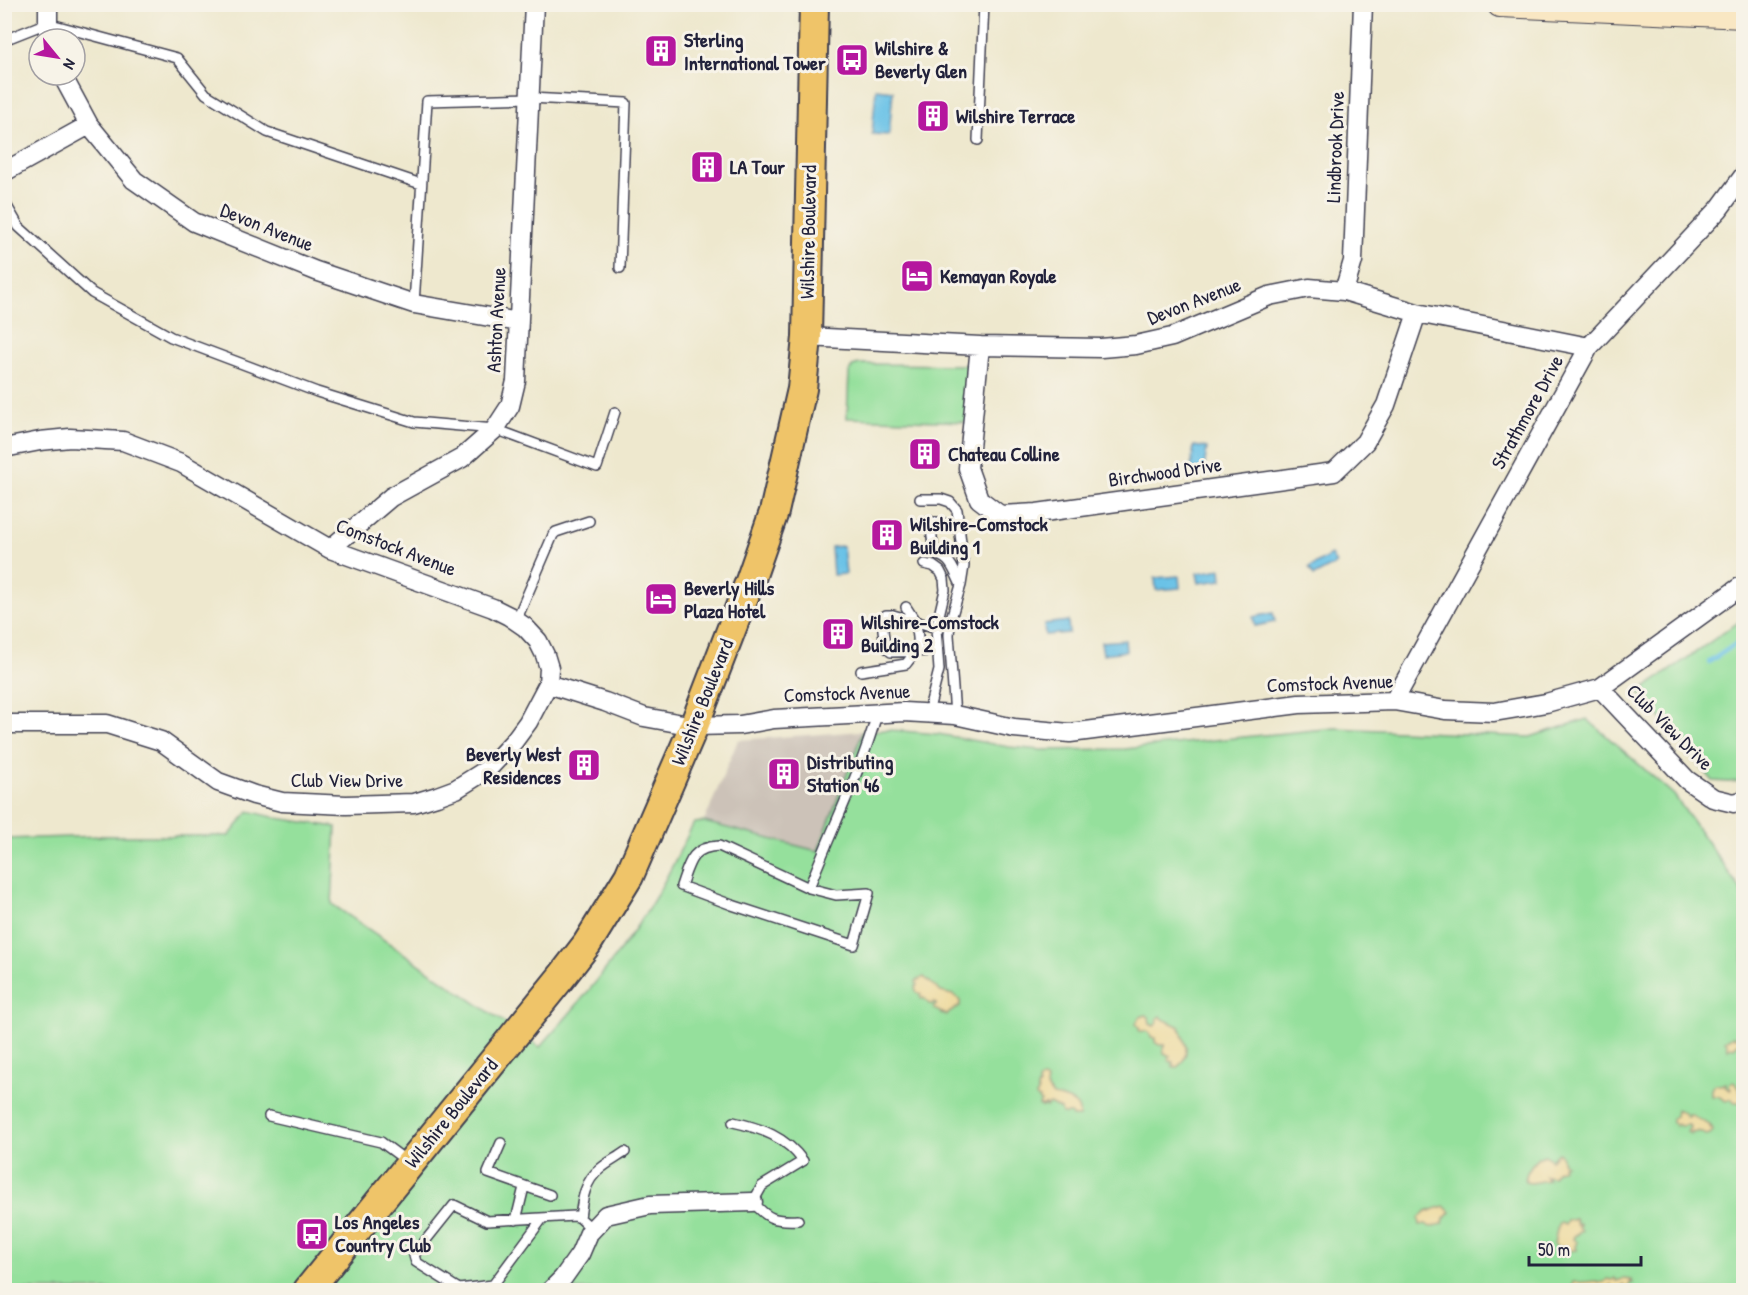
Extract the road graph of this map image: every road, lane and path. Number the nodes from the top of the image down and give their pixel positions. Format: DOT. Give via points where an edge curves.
graph roads {
  1 [pos="48,4"];
  2 [pos="534,4"];
  3 [pos="814,4"];
  4 [pos="984,4"];
  5 [pos="1363,4"];
  6 [pos="1500,4"];
  7 [pos="1743,15"];
  8 [pos="49,27"];
  9 [pos="27,35"];
  10 [pos="87,39"];
  11 [pos="4,40"];
  12 [pos="68,87"];
  13 [pos="530,98"];
  14 [pos="89,125"];
  15 [pos="978,140"];
  16 [pos="4,172"];
  17 [pos="1743,175"];
  18 [pos="421,184"];
  19 [pos="4,201"];
  20 [pos="620,267"];
  21 [pos="1344,291"];
  22 [pos="414,304"];
  23 [pos="1417,313"];
  24 [pos="519,322"];
  25 [pos="807,338"];
  26 [pos="980,346"];
  27 [pos="1589,347"];
  28 [pos="615,412"];
  29 [pos="495,429"];
  30 [pos="4,448"];
  31 [pos="920,499"];
  32 [pos="589,521"];
  33 [pos="959,530"];
  34 [pos="330,549"];
  35 [pos="924,564"];
  36 [pos="1743,584"];
  37 [pos="962,585"];
  38 [pos="945,590"];
  39 [pos="906,607"];
  40 [pos="516,621"];
  41 [pos="915,621"];
  42 [pos="936,628"];
  43 [pos="949,635"];
  44 [pos="917,651"];
  45 [pos="937,651"];
  46 [pos="861,671"];
  47 [pos="548,684"];
  48 [pos="1600,688"];
  49 [pos="1394,701"];
  50 [pos="928,713"];
  51 [pos="877,714"];
  52 [pos="955,716"];
  53 [pos="4,724"];
  54 [pos="694,726"];
  55 [pos="1743,800"];
  56 [pos="809,888"];
  57 [pos="269,1116"];
  58 [pos="733,1122"];
  59 [pos="501,1143"];
  60 [pos="625,1152"];
  61 [pos="410,1164"];
  62 [pos="524,1187"];
  63 [pos="550,1195"];
  64 [pos="753,1202"];
  65 [pos="542,1219"];
  66 [pos="516,1220"];
  67 [pos="798,1220"];
  68 [pos="586,1223"];
  69 [pos="308,1290"];
  70 [pos="551,1290"];
  1 -- 8 [label="street"];
  2 -- 13 [label="street, Ashton Avenue"];
  3 -- 25 [label="main road, Wilshire Boulevard"];
  4 -- 15 [label="lane"];
  5 -- 21 [label="street, Lindbrook Drive" via="1353,261"];
  6 -- 7 [label="main road"];
  9 -- 11 [label="lane"];
  10 -- 18 [label="lane" via="177,58 206,94 267,132"];
  12 -- 14 [label="street, Devon Avenue"];
  13 -- 18 [label="lane" via="427,101"];
  13 -- 20 [label="lane" via="626,103"];
  13 -- 24 [label="street, Ashton Avenue"];
  14 -- 16 [label="street"];
  14 -- 22 [label="street, Devon Avenue" via="134,180 194,222 316,271"];
  17 -- 27 [label="street, Strathmore Drive" via="1719,209"];
  18 -- 22 [label="lane"];
  19 -- 29 [label="lane" via="19,227 92,294 171,337 317,392 414,422"];
  21 -- 23 [label="street, Devon Avenue"];
  21 -- 26 [label="street, Devon Avenue" via="1309,288 1269,296 1172,337 1136,345"];
  22 -- 24 [label="street, Devon Avenue"];
  23 -- 26 [label="street, Birchwood Drive" via="1386,405 1365,442 1334,471 1036,513 1000,515 979,499 968,468"];
  23 -- 27 [label="street, Devon Avenue"];
  24 -- 29 [label="street, Ashton Avenue" via="514,389 510,406"];
  25 -- 26 [label="street, Devon Avenue"];
  25 -- 54 [label="main road, Wilshire Boulevard" via="802,389 774,512"];
  27 -- 49 [label="street, Strathmore Drive"];
  28 -- 29 [label="lane" via="597,467"];
  29 -- 34 [label="street, Ashton Avenue" via="462,458 391,496"];
  30 -- 34 [label="street, Comstock Avenue" via="70,438 123,441 181,463"];
  31 -- 33 [label="lane" via="950,502 957,510"];
  32 -- 40 [label="lane" via="553,535"];
  33 -- 37 [label="lane" via="964,566"];
  33 -- 37 [label="lane" via="950,524 926,522 930,552 951,562"];
  34 -- 40 [label="street, Comstock Avenue" via="493,608"];
  35 -- 38 [label="lane" via="940,571"];
  36 -- 48 [label="street, Comstock Avenue"];
  37 -- 38 [label="lane"];
  37 -- 43 [label="lane"];
  38 -- 42 [label="lane"];
  39 -- 41 [label="lane"];
  40 -- 47 [label="street, Comstock Avenue" via="538,641 549,668"];
  41 -- 42 [label="lane"];
  41 -- 44 [label="lane"];
  41 -- 44 [label="lane" via="886,615 882,622 885,646 891,652"];
  42 -- 43 [label="lane"];
  42 -- 45 [label="lane"];
  43 -- 52 [label="lane"];
  44 -- 45 [label="lane"];
  44 -- 46 [label="lane" via="906,664"];
  45 -- 50 [label="lane" via="939,670"];
  47 -- 53 [label="street, Club View Drive" via="528,723 488,769 456,789 414,803 282,802 218,782 160,741 107,724"];
  47 -- 54 [label="street, Comstock Avenue" via="644,717"];
  48 -- 49 [label="street, Comstock Avenue" via="1494,712 1445,710"];
  48 -- 55 [label="street, Club View Drive" via="1687,780 1713,798 1734,803"];
  49 -- 52 [label="street, Comstock Avenue" via="1299,704 1070,733 1014,728"];
  50 -- 51 [label="street, Comstock Avenue"];
  50 -- 52 [label="street, Comstock Avenue"];
  51 -- 54 [label="street, Comstock Avenue"];
  51 -- 56 [label="lane"];
  54 -- 61 [label="main road, Wilshire Boulevard" via="629,876 587,944"];
  56 -- 56 [label="lane" via="836,895 869,893 854,945 681,886 696,853 719,846"];
  57 -- 61 [label="lane" via="381,1142"];
  58 -- 64 [label="lane" via="785,1140 803,1161 762,1186"];
  59 -- 62 [label="lane" via="488,1173"];
  60 -- 68 [label="lane" via="593,1176 582,1200"];
  61 -- 69 [label="main road, Wilshire Boulevard"];
  62 -- 63 [label="lane"];
  62 -- 66 [label="lane"];
  64 -- 67 [label="lane" via="761,1212 778,1221"];
  64 -- 68 [label="street" via="650,1205"];
  65 -- 66 [label="lane"];
  65 -- 66 [label="lane" via="493,1285 459,1289 416,1262 414,1255 454,1205 487,1221"];
  65 -- 68 [label="lane" via="575,1216"];
  68 -- 70 [label="street" via="580,1254"];
}
